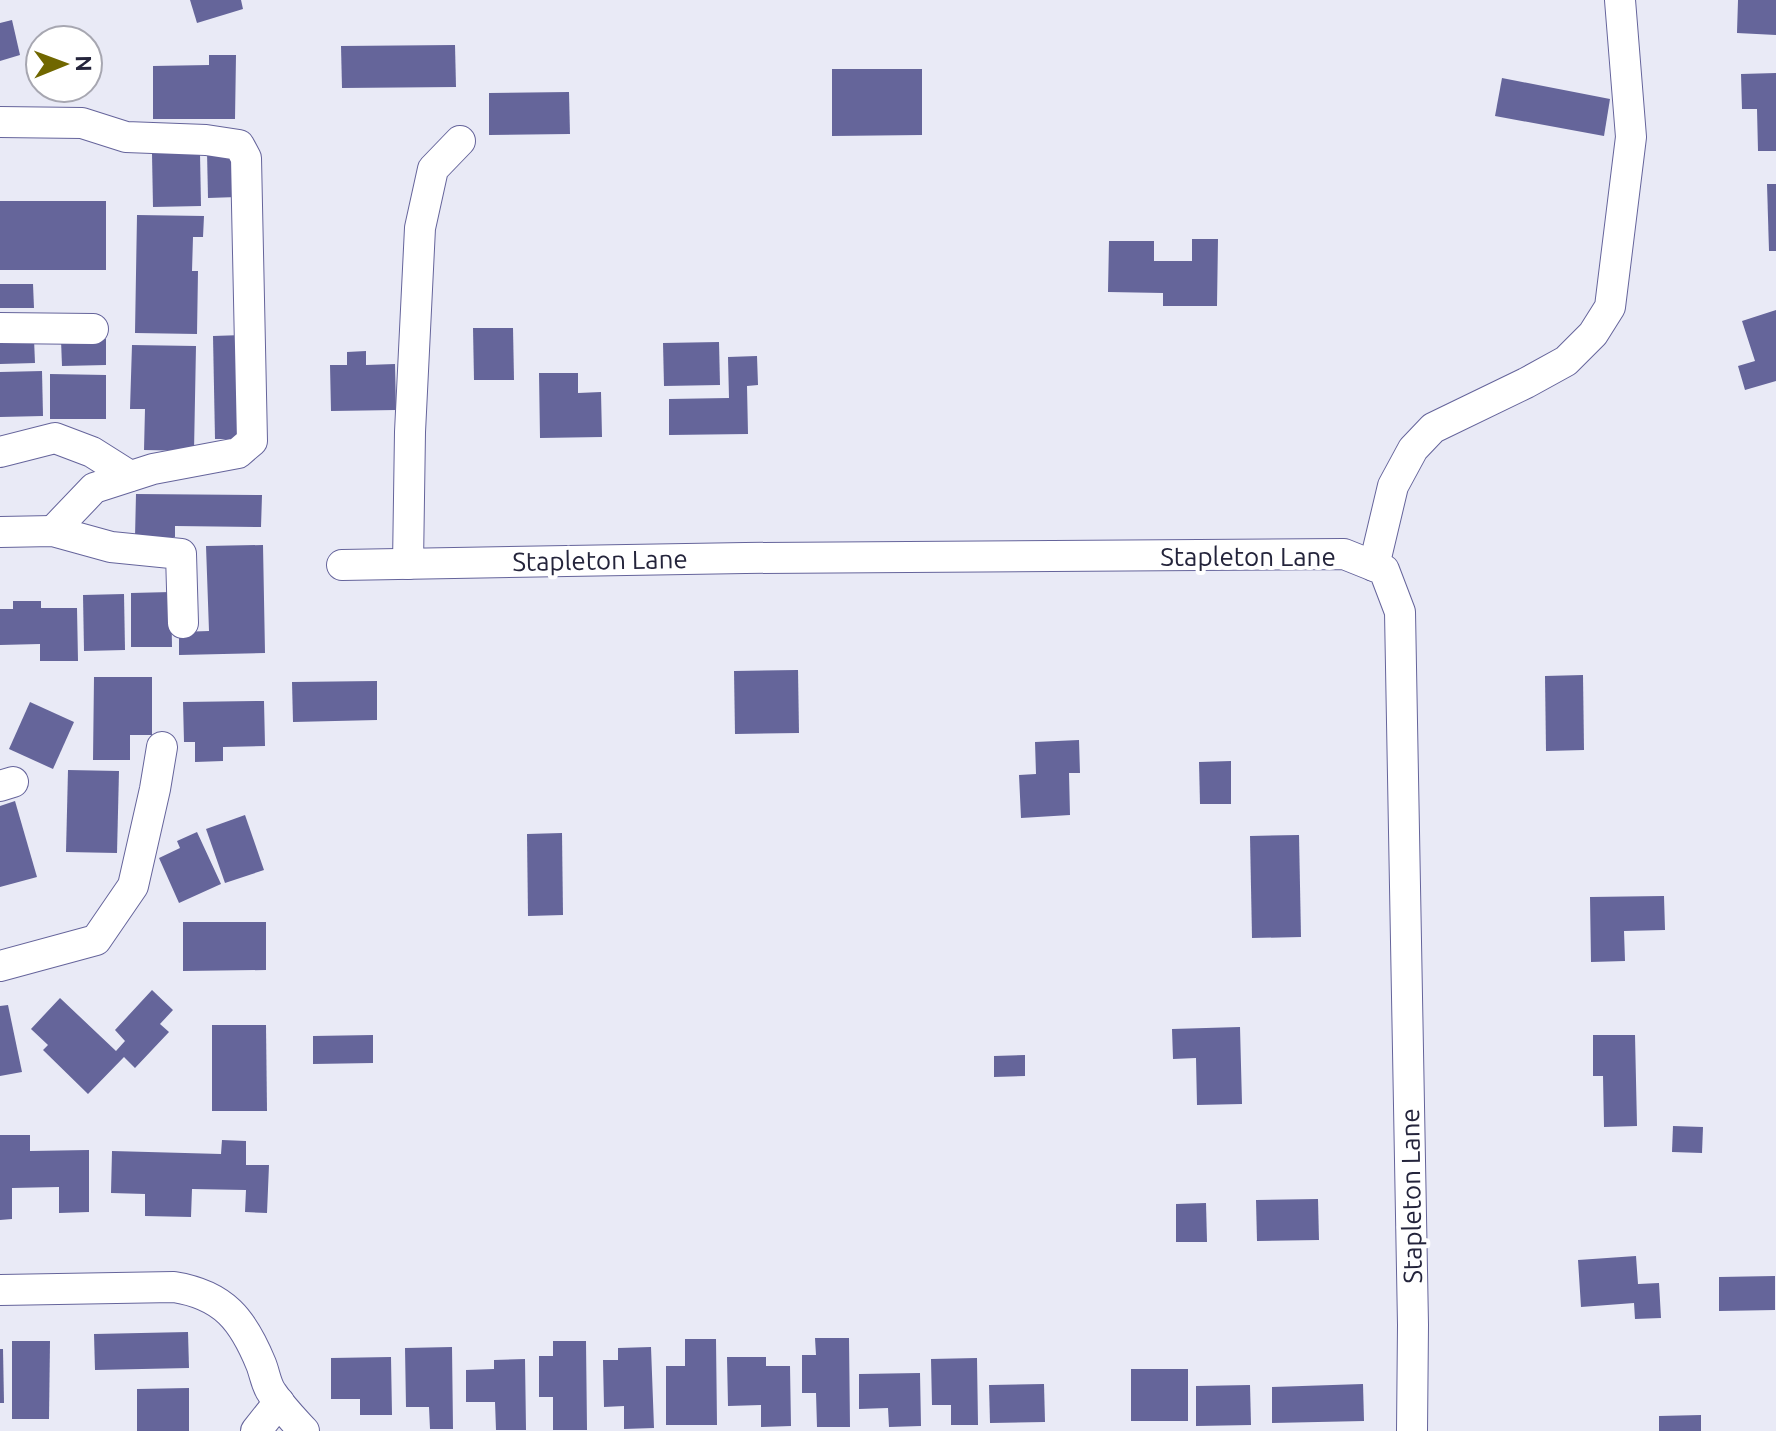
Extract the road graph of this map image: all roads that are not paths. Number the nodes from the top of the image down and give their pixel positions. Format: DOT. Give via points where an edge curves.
graph roads {
  1 [pos="1620,0"];
  2 [pos="0,122"];
  3 [pos="460,141"];
  4 [pos="0,328"];
  5 [pos="93,329"];
  6 [pos="0,452"];
  7 [pos="130,476"];
  8 [pos="53,531"];
  9 [pos="0,532"];
  10 [pos="408,564"];
  11 [pos="342,565"];
  12 [pos="1374,566"];
  13 [pos="183,623"];
  14 [pos="162,747"];
  15 [pos="0,966"];
  16 [pos="0,1290"];
  17 [pos="279,1402"];
  18 [pos="256,1431"];
  19 [pos="304,1431"];
  20 [pos="1412,1431"];
  1 -- 12 [label="street" via="1631,137 1610,307 1566,361 1433,428 1413,449 1393,486"];
  2 -- 7 [label="street" via="82,123 126,137 206,140 239,145 246,158 252,441 238,453"];
  3 -- 10 [label="street" via="433,169 420,228"];
  4 -- 5 [label="street"];
  6 -- 7 [label="street" via="55,438 92,452"];
  7 -- 8 [label="street" via="94,488"];
  8 -- 9 [label="street"];
  8 -- 13 [label="street" via="111,547 181,554"];
  10 -- 11 [label="street, Stapleton Lane"];
  10 -- 12 [label="street, Stapleton Lane" via="1344,554"];
  12 -- 20 [label="street, Stapleton Lane" via="1384,570 1400,612"];
  14 -- 15 [label="street" via="133,886 96,940"];
  16 -- 17 [label="street" via="194,1290 225,1306 241,1322"];
  17 -- 18 [label="street"];
  17 -- 19 [label="street"];
}
